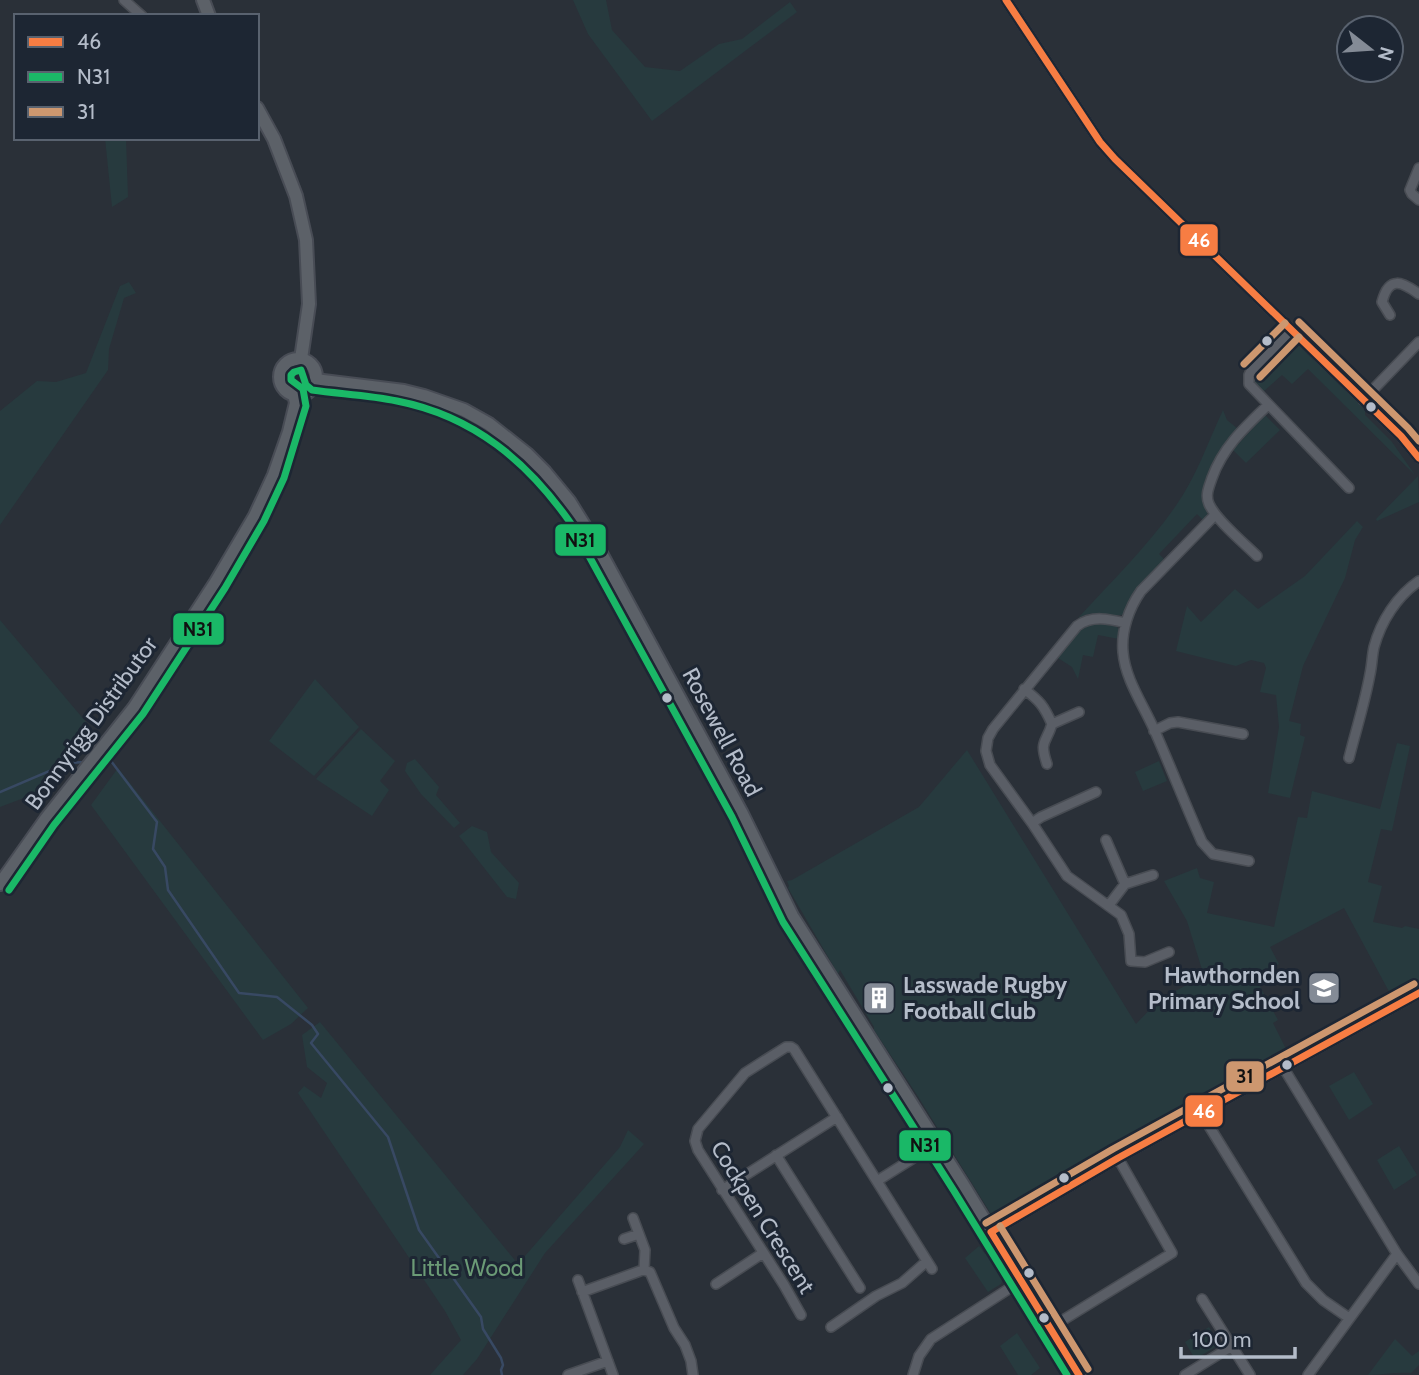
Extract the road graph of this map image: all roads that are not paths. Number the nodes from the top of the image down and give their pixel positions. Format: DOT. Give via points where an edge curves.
graph roads {
  1 [pos="124,0"];
  2 [pos="1006,0"];
  3 [pos="139,13"];
  4 [pos="259,111"];
  5 [pos="1419,168"];
  6 [pos="1419,200"];
  7 [pos="1419,294"];
  8 [pos="1390,315"];
  9 [pos="1292,330"];
  10 [pos="1419,342"];
  11 [pos="301,359"];
  12 [pos="315,380"];
  13 [pos="295,394"];
  14 [pos="1363,400"];
  15 [pos="1268,405"];
  16 [pos="1419,458"];
  17 [pos="1349,488"];
  18 [pos="1215,515"];
  19 [pos="1257,555"];
  20 [pos="1419,581"];
  21 [pos="1126,623"];
  22 [pos="1024,689"];
  23 [pos="1079,712"];
  24 [pos="1052,724"];
  25 [pos="1154,731"];
  26 [pos="1243,734"];
  27 [pos="1349,758"];
  28 [pos="1046,764"];
  29 [pos="1096,792"];
  30 [pos="1032,823"];
  31 [pos="1106,840"];
  32 [pos="1249,861"];
  33 [pos="1153,875"];
  34 [pos="0,884"];
  35 [pos="1125,884"];
  36 [pos="1109,905"];
  37 [pos="1169,951"];
  38 [pos="1419,993"];
  39 [pos="1283,1068"];
  40 [pos="1201,1112"];
  41 [pos="837,1117"];
  42 [pos="936,1144"];
  43 [pos="776,1155"];
  44 [pos="1118,1158"];
  45 [pos="877,1181"];
  46 [pos="722,1190"];
  47 [pos="633,1218"];
  48 [pos="991,1232"];
  49 [pos="639,1234"];
  50 [pos="624,1239"];
  51 [pos="762,1253"];
  52 [pos="1397,1254"];
  53 [pos="644,1270"];
  54 [pos="578,1280"];
  55 [pos="1021,1282"];
  56 [pos="716,1284"];
  57 [pos="1419,1284"];
  58 [pos="860,1287"];
  59 [pos="582,1292"];
  60 [pos="1202,1299"];
  61 [pos="801,1315"];
  62 [pos="1349,1318"];
  63 [pos="831,1327"];
  64 [pos="1049,1328"];
  65 [pos="1232,1346"];
  66 [pos="608,1362"];
  67 [pos="568,1375"];
  68 [pos="613,1375"];
  69 [pos="693,1375"];
  70 [pos="913,1375"];
  71 [pos="1079,1375"];
  72 [pos="1185,1375"];
  73 [pos="1250,1375"];
  74 [pos="1308,1375"];
  1 -- 3 [label="street"];
  2 -- 9 [label="street" via="1100,142"];
  4 -- 11 [label="main road" via="296,196 306,240 309,304"];
  5 -- 6 [label="street" via="1410,190"];
  7 -- 8 [label="street" via="1394,283 1382,297"];
  9 -- 14 [label="street"];
  9 -- 15 [label="street" via="1249,375 1249,384"];
  10 -- 14 [label="street"];
  11 -- 12 [label="main road" via="311,364"];
  11 -- 13 [label="main road" via="289,361 281,370 284,388"];
  12 -- 13 [label="main road" via="310,389"];
  12 -- 42 [label="main road, Rosewell Road" via="404,391 464,410 527,454 569,500 735,801 792,916"];
  13 -- 34 [label="main road, Bonnyrigg Distributor" via="274,475 216,582 134,708"];
  14 -- 16 [label="street"];
  15 -- 17 [label="street"];
  15 -- 18 [label="street" via="1220,459 1207,500"];
  18 -- 19 [label="street"];
  18 -- 21 [label="street" via="1141,591"];
  20 -- 27 [label="street" via="1396,602 1375,643"];
  21 -- 22 [label="street" via="1096,618 1083,622"];
  21 -- 25 [label="street" via="1125,667"];
  22 -- 24 [label="street" via="1044,707"];
  22 -- 30 [label="street" via="993,729 986,751 990,765"];
  23 -- 24 [label="street"];
  24 -- 28 [label="street" via="1043,741"];
  25 -- 26 [label="street" via="1178,722"];
  25 -- 32 [label="street" via="1202,842 1213,854"];
  29 -- 30 [label="street" via="1073,808"];
  30 -- 36 [label="street" via="1067,876"];
  31 -- 35 [label="street"];
  33 -- 35 [label="street"];
  35 -- 36 [label="street"];
  36 -- 37 [label="street" via="1121,915 1129,934 1131,961 1145,962"];
  38 -- 39 [label="street"];
  39 -- 40 [label="street"];
  39 -- 52 [label="street"];
  40 -- 44 [label="street"];
  40 -- 62 [label="street" via="1306,1283"];
  41 -- 43 [label="street"];
  41 -- 45 [label="street"];
  41 -- 46 [label="street, Cockpen Crescent" via="791,1047 745,1073 695,1137"];
  42 -- 45 [label="street"];
  42 -- 48 [label="main road, Rosewell Road"];
  43 -- 46 [label="street"];
  43 -- 58 [label="street"];
  44 -- 48 [label="street"];
  44 -- 64 [label="street" via="1172,1253"];
  45 -- 63 [label="street" via="929,1265"];
  46 -- 51 [label="street, Cockpen Crescent"];
  47 -- 49 [label="street"];
  48 -- 55 [label="main road, Rosewell Road"];
  49 -- 50 [label="street"];
  49 -- 53 [label="street" via="645,1250"];
  51 -- 56 [label="street"];
  51 -- 61 [label="street, Cockpen Crescent"];
  52 -- 57 [label="street"];
  52 -- 62 [label="street"];
  53 -- 59 [label="street"];
  53 -- 69 [label="street" via="653,1276 685,1345"];
  54 -- 59 [label="street"];
  55 -- 64 [label="main road, Rosewell Road"];
  55 -- 70 [label="street" via="931,1339"];
  59 -- 66 [label="street"];
  60 -- 65 [label="street"];
  62 -- 74 [label="street"];
  64 -- 71 [label="main road, Rosewell Road"];
  65 -- 72 [label="street"];
  65 -- 73 [label="street"];
  66 -- 67 [label="street"];
  66 -- 68 [label="street"];
}
